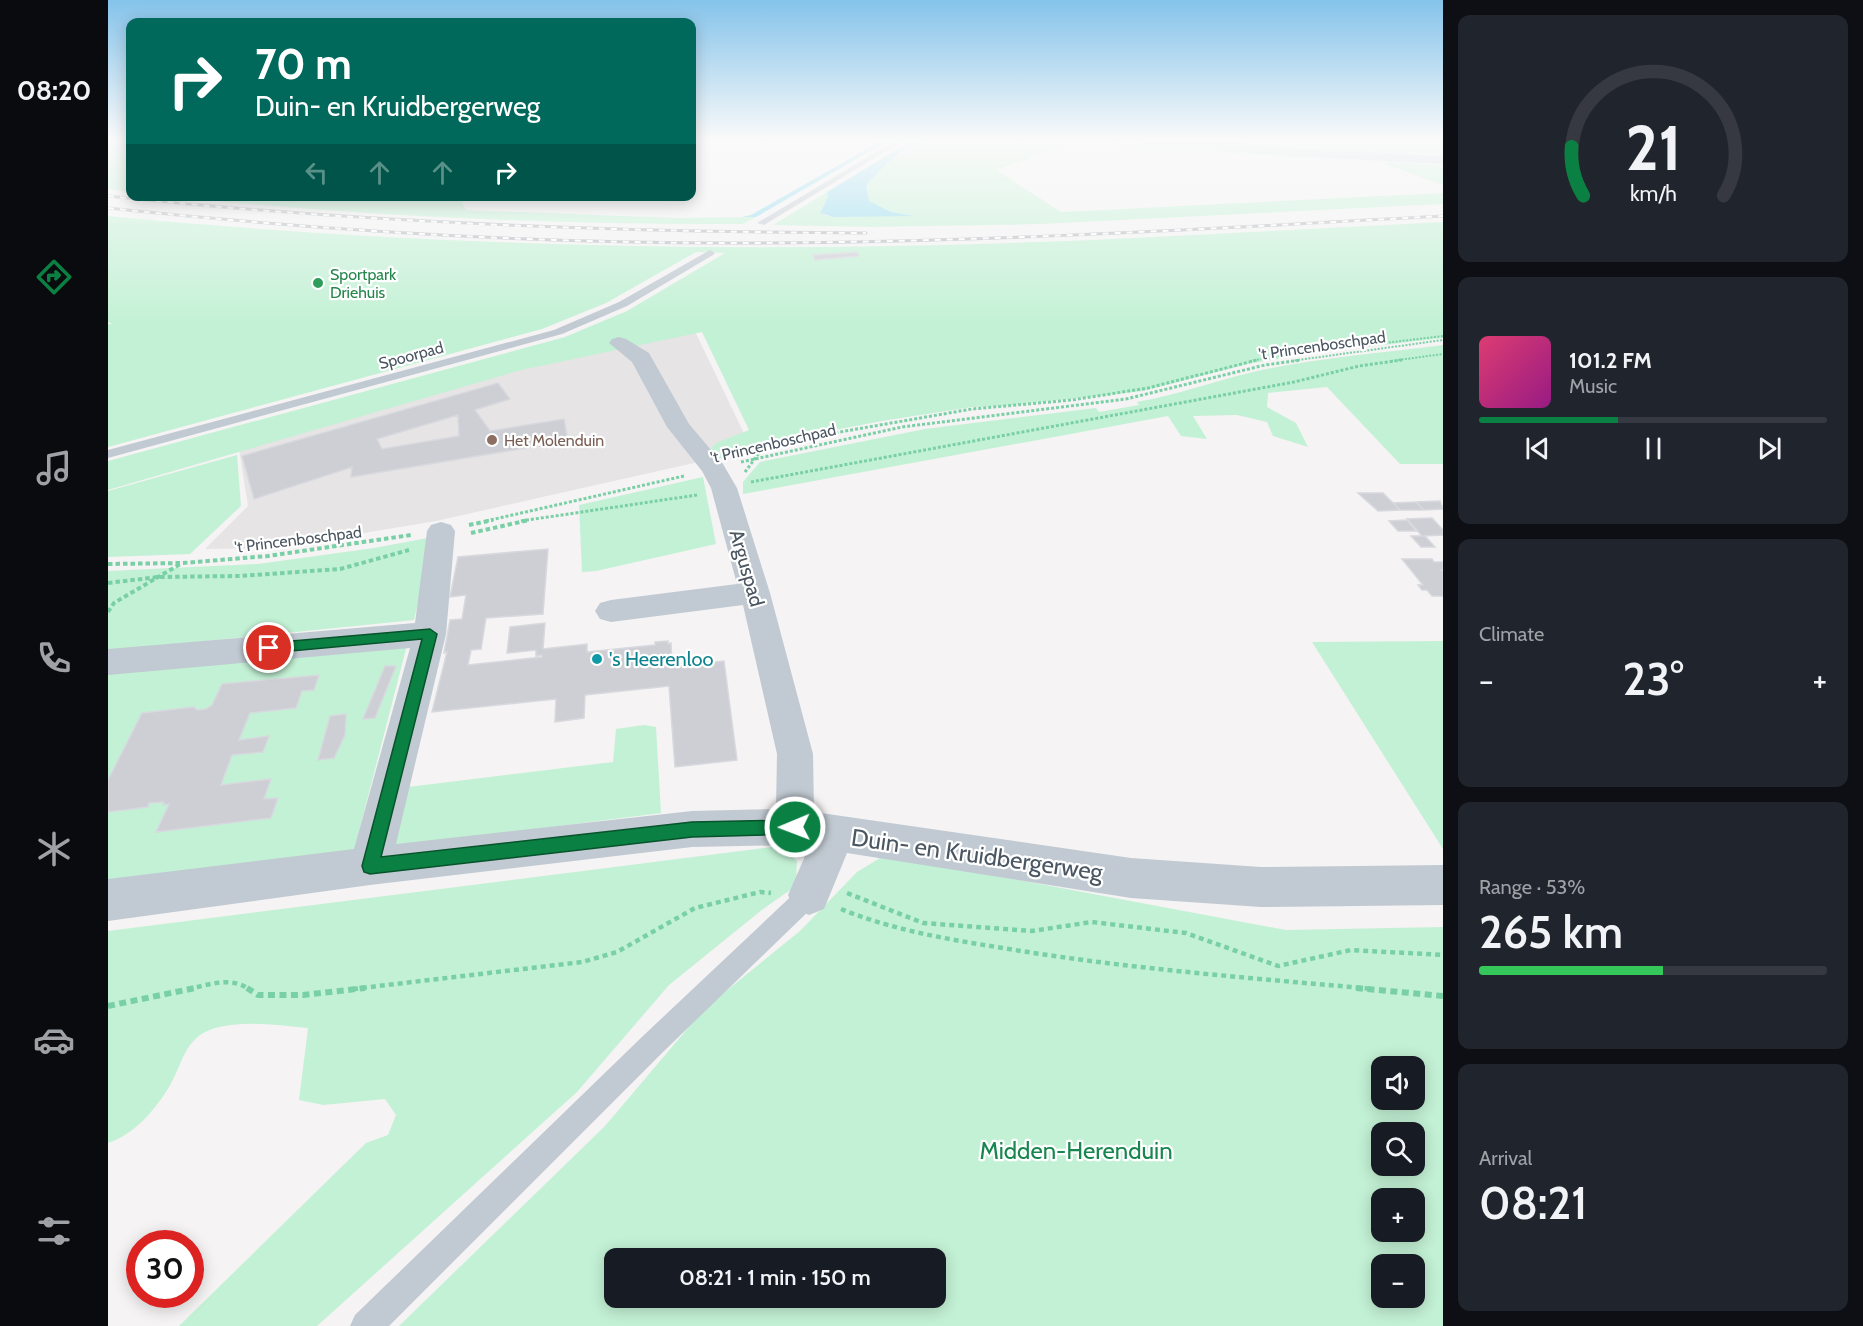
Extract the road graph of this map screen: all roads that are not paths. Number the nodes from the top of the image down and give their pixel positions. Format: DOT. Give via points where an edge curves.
graph roads {
  1 [pos="798,201"];
  2 [pos="761,223"];
  3 [pos="710,253"];
  4 [pos="619,343"];
  5 [pos="108,454"];
  6 [pos="441,531"];
  7 [pos="755,593"];
  8 [pos="611,611"];
  9 [pos="430,634"];
  10 [pos="108,662"];
  11 [pos="795,827"];
  12 [pos="835,834"];
  13 [pos="370,866"];
  14 [pos="1443,885"];
  15 [pos="812,887"];
  16 [pos="108,900"];
  17 [pos="366,1326"];
  1 -- 2 [label="lane"];
  3 -- 5 [label="lane, Spoorpad" via="622,304 558,332"];
  4 -- 7 [label="street, Arguspad" via="641,358 679,427 725,481"];
  6 -- 9 [label="street"];
  7 -- 8 [label="street"];
  7 -- 11 [label="street, Arguspad" via="795,754"];
  9 -- 10 [label="street"];
  9 -- 13 [label="street"];
  11 -- 12 [label="street, Duin- en Kruidbergerweg"];
  11 -- 13 [label="street, Duin- en Kruidbergerweg" via="692,830"];
  12 -- 14 [label="street, Duin- en Kruidbergerweg" via="1131,878 1261,887"];
  12 -- 15 [label="street"];
  13 -- 16 [label="street, Duin- en Kruidbergerweg"];
  15 -- 17 [label="lane"];
}
